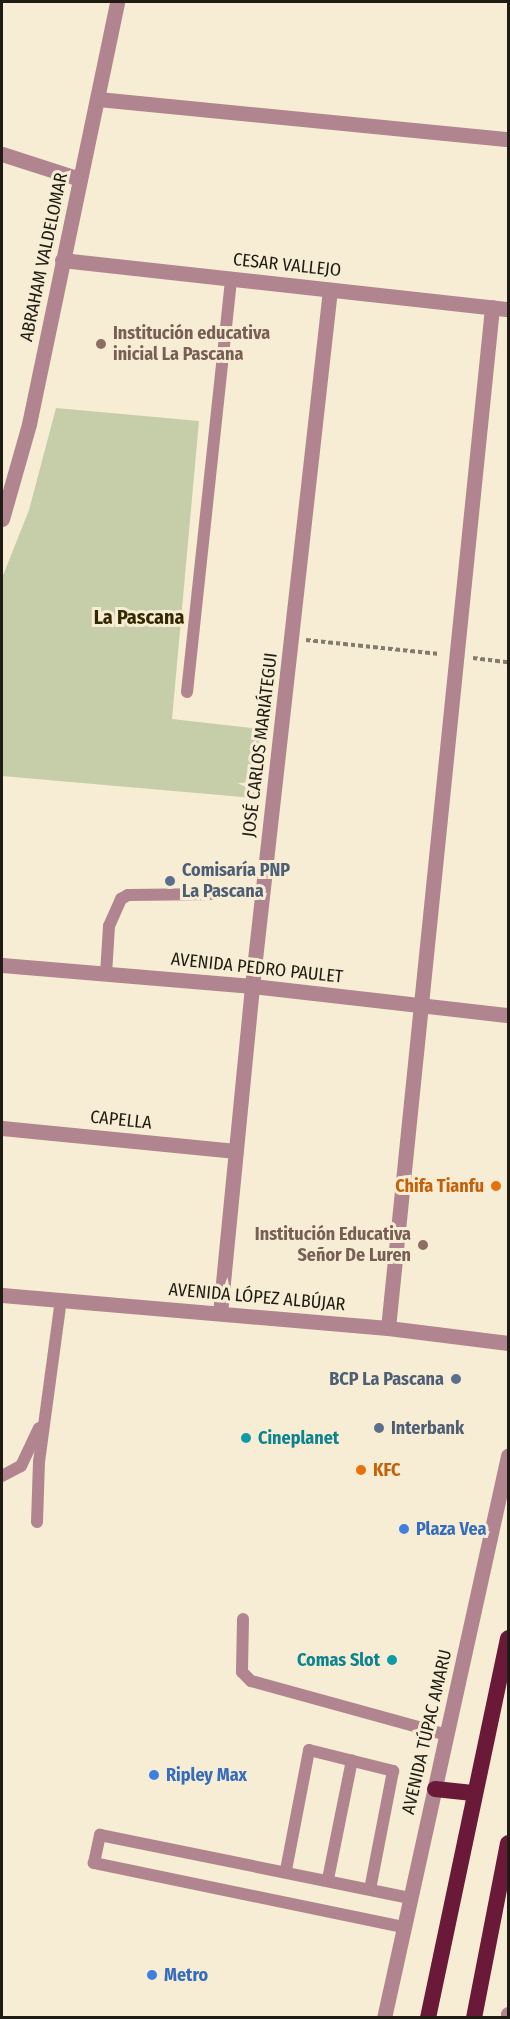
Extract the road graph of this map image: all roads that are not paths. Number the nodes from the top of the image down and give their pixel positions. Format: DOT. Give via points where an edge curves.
graph roads {
  1 [pos="117,2"];
  2 [pos="98,99"];
  3 [pos="508,139"];
  4 [pos="2,154"];
  5 [pos="80,179"];
  6 [pos="62,260"];
  7 [pos="231,279"];
  8 [pos="330,290"];
  9 [pos="492,308"];
  10 [pos="508,309"];
  11 [pos="2,519"];
  12 [pos="187,692"];
  13 [pos="212,894"];
  14 [pos="2,965"];
  15 [pos="106,974"];
  16 [pos="252,986"];
  17 [pos="422,1005"];
  18 [pos="508,1015"];
  19 [pos="2,1128"];
  20 [pos="236,1151"];
  21 [pos="2,1295"];
  22 [pos="61,1300"];
  23 [pos="220,1313"];
  24 [pos="388,1328"];
  25 [pos="508,1343"];
  26 [pos="45,1413"];
  27 [pos="508,1456"];
  28 [pos="2,1476"];
  29 [pos="37,1522"];
  30 [pos="243,1619"];
  31 [pos="508,1638"];
  32 [pos="447,1735"];
  33 [pos="352,1760"];
  34 [pos="435,1788"];
  35 [pos="473,1793"];
  36 [pos="508,1843"];
  37 [pos="286,1870"];
  38 [pos="328,1879"];
  39 [pos="370,1889"];
  40 [pos="410,1899"];
  41 [pos="403,1927"];
  42 [pos="384,2018"];
  43 [pos="428,2018"];
  44 [pos="474,2018"];
  1 -- 2 [label="street, ABRAHAM VALDELOMAR"];
  2 -- 3 [label="street"];
  2 -- 5 [label="street, ABRAHAM VALDELOMAR"];
  4 -- 5 [label="street"];
  5 -- 6 [label="street, ABRAHAM VALDELOMAR"];
  6 -- 7 [label="street, CESAR VALLEJO"];
  6 -- 11 [label="street, ABRAHAM VALDELOMAR" via="30,424"];
  7 -- 8 [label="street, CESAR VALLEJO"];
  7 -- 12 [label="lane"];
  8 -- 9 [label="street, CESAR VALLEJO"];
  8 -- 16 [label="street, JOSÉ CARLOS MARIÁTEGUI"];
  9 -- 10 [label="street, CESAR VALLEJO"];
  9 -- 17 [label="street"];
  13 -- 15 [label="lane" via="121,898 109,926"];
  14 -- 15 [label="street, AVENIDA PEDRO PAULET"];
  15 -- 16 [label="street, AVENIDA PEDRO PAULET"];
  16 -- 17 [label="street, AVENIDA PEDRO PAULET"];
  16 -- 20 [label="street, JOSÉ CARLOS MARIÁTEGUI"];
  17 -- 18 [label="street, AVENIDA PEDRO PAULET"];
  17 -- 24 [label="street"];
  19 -- 20 [label="street, CAPELLA"];
  20 -- 23 [label="street, JOSÉ CARLOS MARIÁTEGUI"];
  21 -- 22 [label="street, AVENIDA LÓPEZ ALBÚJAR"];
  22 -- 23 [label="street, AVENIDA LÓPEZ ALBÚJAR"];
  22 -- 26 [label="lane"];
  23 -- 24 [label="street, AVENIDA LÓPEZ ALBÚJAR"];
  24 -- 25 [label="street, AVENIDA LÓPEZ ALBÚJAR"];
  26 -- 28 [label="lane" via="21,1466"];
  26 -- 29 [label="lane"];
  27 -- 32 [label="street, AVENIDA TÚPAC AMARU"];
  30 -- 32 [label="lane" via="242,1672 251,1681"];
  31 -- 35 [label="highway"];
  32 -- 34 [label="street, AVENIDA TÚPAC AMARU"];
  33 -- 37 [label="lane" via="309,1750"];
  33 -- 38 [label="lane"];
  33 -- 39 [label="lane" via="393,1771"];
  34 -- 35 [label="highway"];
  34 -- 40 [label="street, AVENIDA TÚPAC AMARU"];
  35 -- 43 [label="highway"];
  36 -- 44 [label="highway"];
  37 -- 38 [label="lane"];
  37 -- 41 [label="lane" via="100,1834 94,1863"];
  38 -- 39 [label="lane"];
  39 -- 40 [label="lane"];
  40 -- 41 [label="street, AVENIDA TÚPAC AMARU"];
  41 -- 42 [label="street, AVENIDA TÚPAC AMARU"];
}
